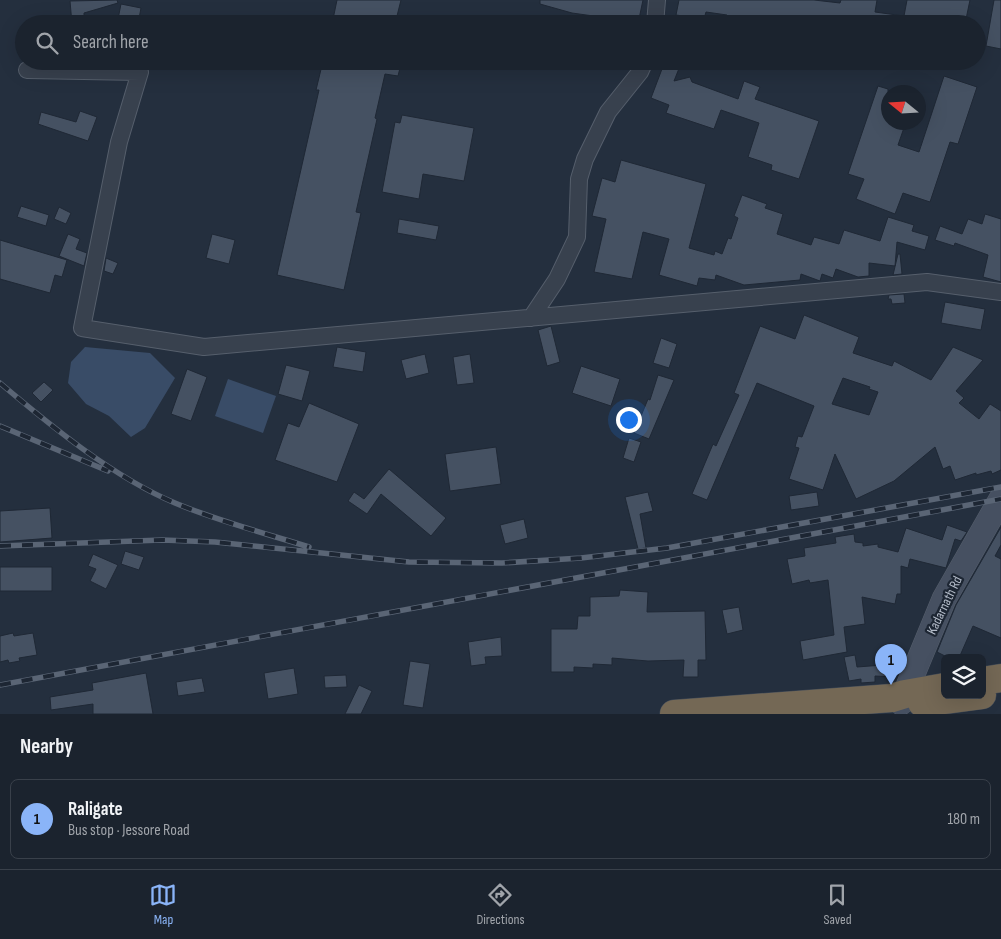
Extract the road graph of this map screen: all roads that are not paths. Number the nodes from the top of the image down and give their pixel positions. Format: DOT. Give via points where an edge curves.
graph roads {
  1 [pos="658,0"];
  2 [pos="656,15"];
  3 [pos="27,70"];
  4 [pos="641,70"];
  5 [pos="1001,292"];
  6 [pos="531,318"];
  7 [pos="1001,499"];
  8 [pos="1001,678"];
  9 [pos="986,680"];
  10 [pos="941,688"];
  11 [pos="1001,692"];
  12 [pos="986,694"];
  13 [pos="951,699"];
  14 [pos="898,702"];
  15 [pos="674,714"];
  1 -- 2 [label="street"];
  3 -- 6 [label="street" via="140,72 119,142 82,328 204,347"];
  4 -- 6 [label="street" via="608,112 585,159 579,179 577,238 557,279"];
  5 -- 6 [label="street" via="927,282"];
  7 -- 14 [label="main road, Kadarnath Rd" via="944,599"];
  8 -- 9 [label="highway"];
  10 -- 14 [label="highway"];
  11 -- 12 [label="highway"];
  13 -- 14 [label="highway"];
  14 -- 15 [label="highway"];
}
